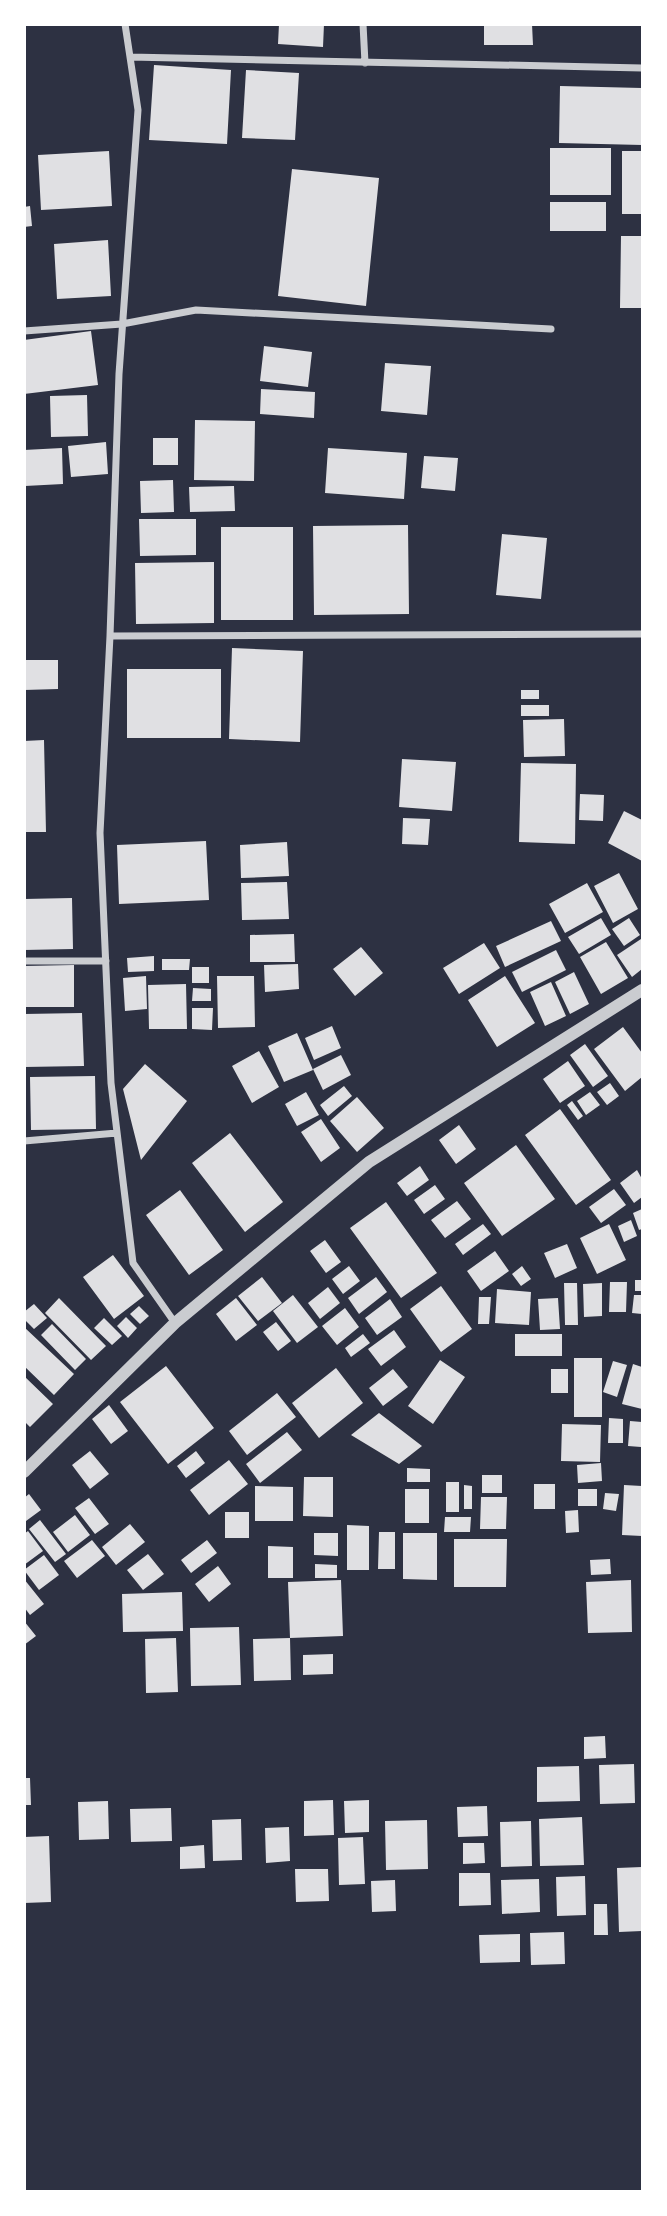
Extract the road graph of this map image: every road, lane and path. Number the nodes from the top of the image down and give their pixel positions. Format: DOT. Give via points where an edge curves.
graph roads {
  1 [pos="125,24"];
  2 [pos="363,24"];
  3 [pos="130,57"];
  4 [pos="365,63"];
  5 [pos="642,68"];
  6 [pos="122,324"];
  7 [pos="551,329"];
  8 [pos="24,331"];
  9 [pos="642,634"];
  10 [pos="110,636"];
  11 [pos="24,961"];
  12 [pos="106,961"];
  13 [pos="642,990"];
  14 [pos="117,1133"];
  15 [pos="24,1141"];
  16 [pos="175,1323"];
  17 [pos="24,1472"];
  1 -- 3 [label="street"];
  2 -- 4 [label="street"];
  3 -- 4 [label="street"];
  3 -- 6 [label="street" via="138,110"];
  4 -- 5 [label="street"];
  6 -- 7 [label="street" via="196,310"];
  6 -- 8 [label="street"];
  6 -- 10 [label="street"];
  9 -- 10 [label="street"];
  10 -- 12 [label="street" via="100,834"];
  11 -- 12 [label="street"];
  12 -- 14 [label="street"];
  13 -- 16 [label="street" via="369,1161"];
  14 -- 15 [label="street"];
  14 -- 16 [label="street" via="133,1263"];
  16 -- 17 [label="street"];
}
